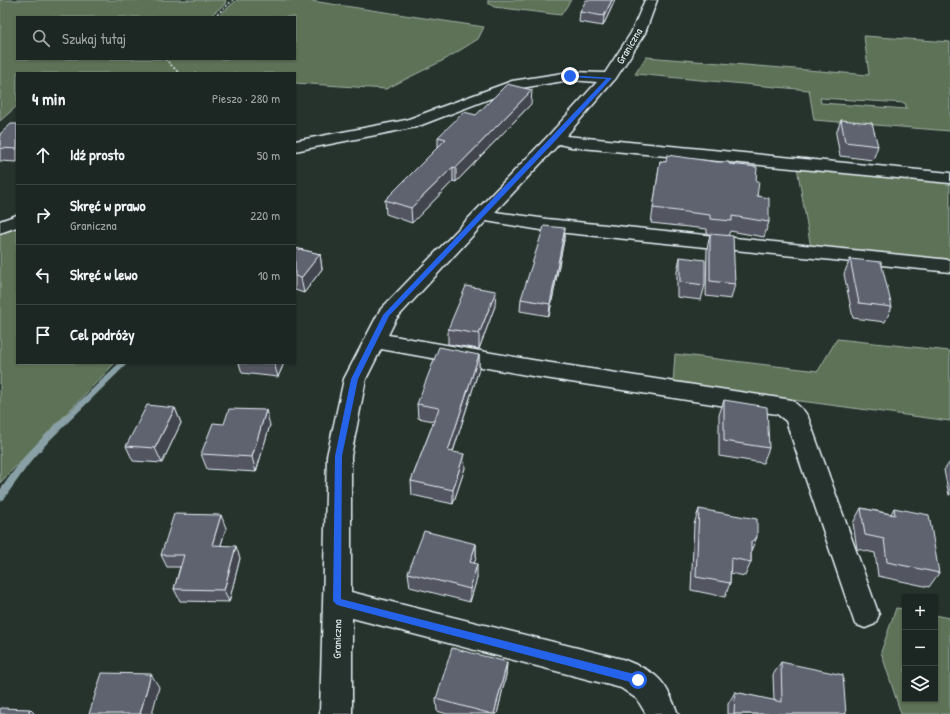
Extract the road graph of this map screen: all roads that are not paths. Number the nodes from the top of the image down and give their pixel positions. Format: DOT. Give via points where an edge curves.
graph roads {
  1 [pos="651,0"];
  2 [pos="610,78"];
  3 [pos="555,138"];
  4 [pos="296,146"];
  5 [pos="950,178"];
  6 [pos="481,215"];
  7 [pos="16,221"];
  8 [pos="0,227"];
  9 [pos="950,266"];
  10 [pos="374,340"];
  11 [pos="337,601"];
  12 [pos="864,615"];
  13 [pos="336,714"];
  14 [pos="662,714"];
  1 -- 2 [label="street, Graniczna" via="638,34"];
  2 -- 3 [label="street, Graniczna"];
  2 -- 4 [label="street" via="570,76 512,85 410,124"];
  3 -- 5 [label="street" via="579,143"];
  3 -- 6 [label="street, Graniczna"];
  6 -- 9 [label="street" via="547,225"];
  6 -- 10 [label="street, Graniczna" via="386,315"];
  7 -- 8 [label="street"];
  10 -- 11 [label="street, Graniczna" via="355,379 339,456"];
  10 -- 12 [label="street" via="532,368 784,406 796,417"];
  11 -- 13 [label="street, Graniczna"];
  11 -- 14 [label="street" via="627,676 649,688"];
}
